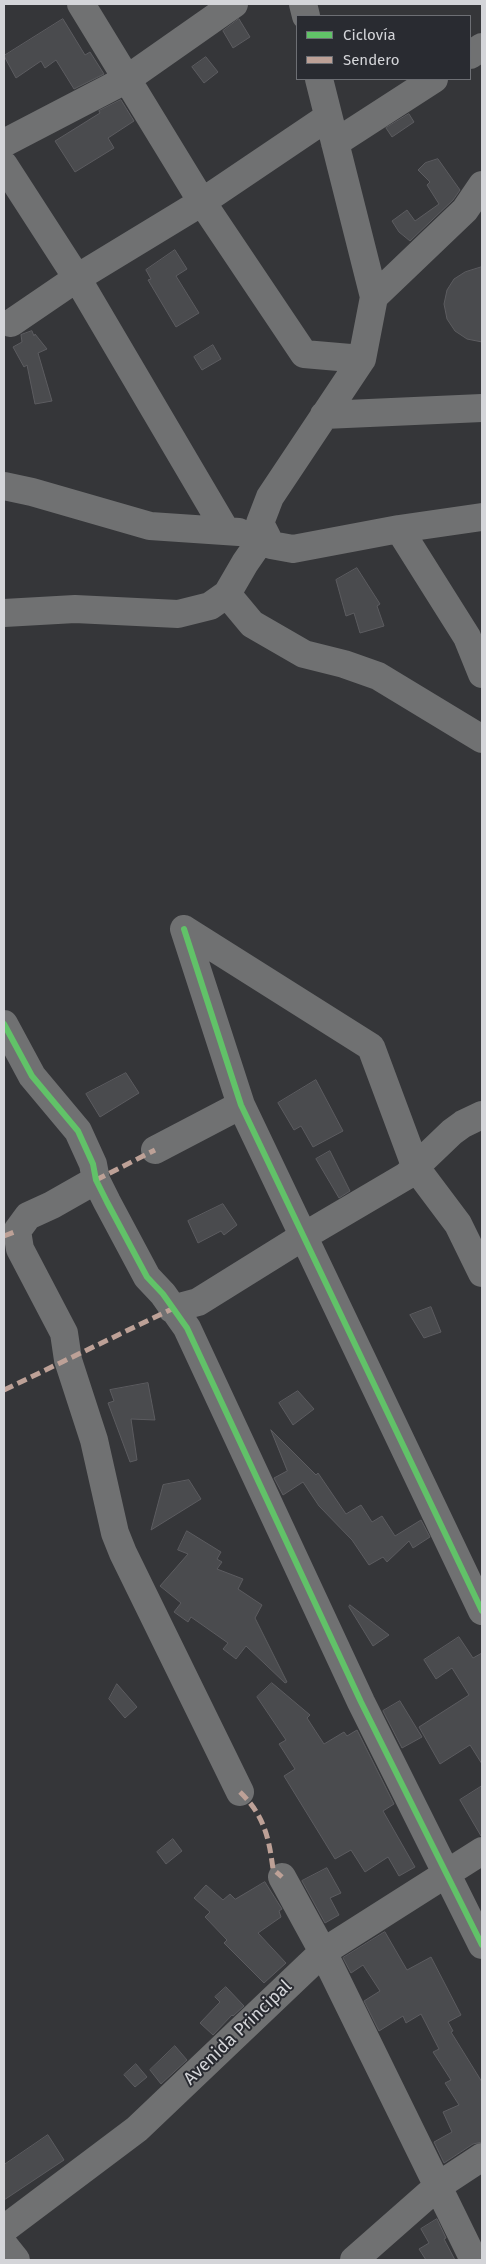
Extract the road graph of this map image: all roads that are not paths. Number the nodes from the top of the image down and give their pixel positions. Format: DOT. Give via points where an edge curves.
graph roads {
  1 [pos="81,4"];
  2 [pos="234,4"];
  3 [pos="482,47"];
  4 [pos="471,54"];
  5 [pos="127,78"];
  6 [pos="319,80"];
  7 [pos="432,80"];
  8 [pos="328,117"];
  9 [pos="4,143"];
  10 [pos="335,143"];
  11 [pos="4,165"];
  12 [pos="482,186"];
  13 [pos="202,202"];
  14 [pos="473,216"];
  15 [pos="76,278"];
  16 [pos="374,297"];
  17 [pos="11,323"];
  18 [pos="362,359"];
  19 [pos="482,408"];
  20 [pos="324,415"];
  21 [pos="4,486"];
  22 [pos="482,517"];
  23 [pos="399,529"];
  24 [pos="226,531"];
  25 [pos="266,534"];
  26 [pos="227,594"];
  27 [pos="4,614"];
  28 [pos="482,674"];
  29 [pos="481,734"];
  30 [pos="4,1024"];
  31 [pos="241,1104"];
  32 [pos="482,1115"];
  33 [pos="156,1150"];
  34 [pos="416,1168"];
  35 [pos="96,1180"];
  36 [pos="304,1236"];
  37 [pos="482,1273"];
  38 [pos="172,1309"];
  39 [pos="482,1611"];
  40 [pos="240,1792"];
  41 [pos="482,1851"];
  42 [pos="448,1873"];
  43 [pos="282,1877"];
  44 [pos="482,1945"];
  45 [pos="323,1952"];
  46 [pos="482,2157"];
  47 [pos="438,2186"];
  48 [pos="4,2229"];
  49 [pos="4,2244"];
  50 [pos="371,2255"];
  51 [pos="16,2260"];
  52 [pos="474,2260"];
  1 -- 5 [label="street"];
  2 -- 5 [label="street"];
  3 -- 4 [label="street"];
  5 -- 9 [label="street"];
  5 -- 13 [label="street"];
  6 -- 8 [label="street"];
  7 -- 10 [label="street"];
  8 -- 10 [label="street"];
  8 -- 13 [label="street"];
  10 -- 16 [label="street"];
  11 -- 15 [label="street"];
  12 -- 14 [label="street"];
  13 -- 15 [label="street"];
  13 -- 18 [label="street" via="304,354"];
  14 -- 16 [label="street"];
  15 -- 17 [label="street"];
  15 -- 24 [label="street"];
  16 -- 18 [label="street"];
  18 -- 20 [label="street"];
  19 -- 20 [label="street"];
  20 -- 25 [label="street" via="270,497 260,523"];
  21 -- 24 [label="street" via="150,526"];
  22 -- 23 [label="street"];
  23 -- 25 [label="street" via="293,549 271,545"];
  23 -- 28 [label="street" via="468,638"];
  24 -- 25 [label="street"];
  25 -- 26 [label="street"];
  26 -- 27 [label="street" via="210,606 178,614 75,609"];
  26 -- 29 [label="street" via="252,624 304,654 378,676"];
  30 -- 35 [label="street" via="32,1076 78,1131 93,1164"];
  31 -- 33 [label="street"];
  31 -- 34 [label="street" via="184,929 371,1047"];
  31 -- 36 [label="street"];
  32 -- 34 [label="street" via="452,1132"];
  34 -- 36 [label="street"];
  34 -- 37 [label="street" via="458,1224"];
  35 -- 38 [label="street" via="147,1277"];
  35 -- 40 [label="street" via="28,1216 17,1231 20,1249 64,1333 68,1360 94,1440 122,1553"];
  36 -- 38 [label="street" via="198,1302"];
  36 -- 39 [label="street"];
  38 -- 42 [label="street" via="187,1328 361,1702"];
  41 -- 42 [label="street, Avenida Principal"];
  42 -- 44 [label="street"];
  42 -- 45 [label="street, Avenida Principal"];
  43 -- 45 [label="street"];
  45 -- 47 [label="street"];
  45 -- 48 [label="street, Avenida Principal" via="137,2130"];
  46 -- 47 [label="street"];
  47 -- 50 [label="street"];
  47 -- 52 [label="street"];
  49 -- 51 [label="street"];
}
